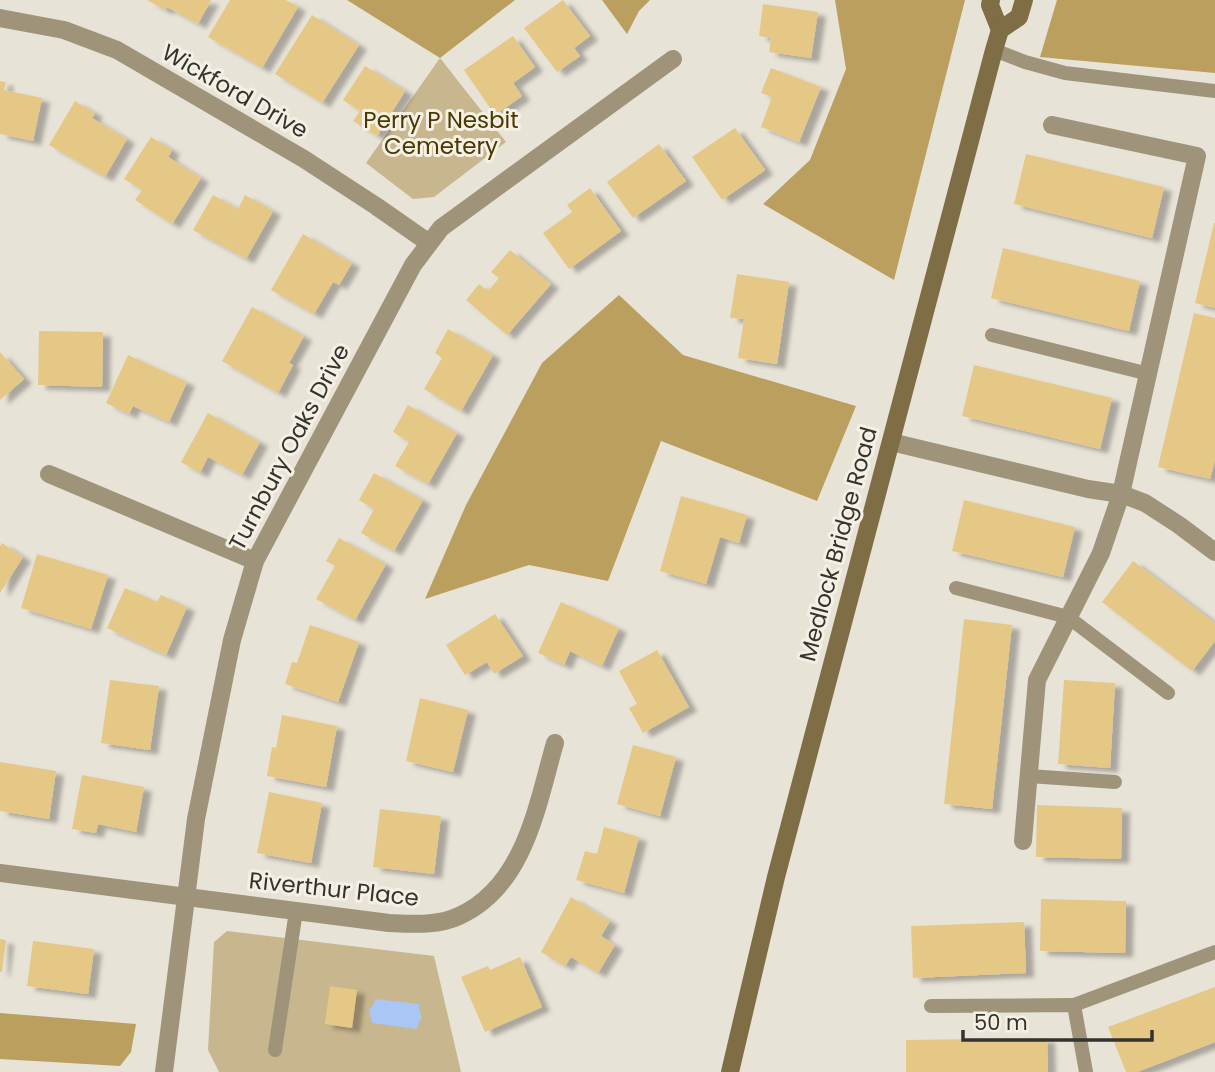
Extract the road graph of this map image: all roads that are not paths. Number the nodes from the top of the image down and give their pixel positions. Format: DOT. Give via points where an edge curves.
graph roads {
  1 [pos="991,0"];
  2 [pos="1024,0"];
  3 [pos="0,18"];
  4 [pos="1000,30"];
  5 [pos="994,50"];
  6 [pos="673,59"];
  7 [pos="1215,91"];
  8 [pos="1052,125"];
  9 [pos="429,243"];
  10 [pos="992,335"];
  11 [pos="1149,374"];
  12 [pos="891,442"];
  13 [pos="49,474"];
  14 [pos="1122,494"];
  15 [pos="1215,552"];
  16 [pos="255,561"];
  17 [pos="956,588"];
  18 [pos="1069,617"];
  19 [pos="1168,693"];
  20 [pos="555,743"];
  21 [pos="1029,776"];
  22 [pos="1115,782"];
  23 [pos="1023,841"];
  24 [pos="0,873"];
  25 [pos="187,898"];
  26 [pos="296,911"];
  27 [pos="1215,952"];
  28 [pos="1074,1005"];
  29 [pos="932,1006"];
  30 [pos="275,1050"];
  31 [pos="164,1072"];
  32 [pos="730,1072"];
  33 [pos="1086,1072"];
  1 -- 4 [label="main road"];
  2 -- 4 [label="main road, Medlock Bridge Road" via="1019,17"];
  3 -- 9 [label="street, Wickford Drive" via="64,30 117,50 304,159"];
  4 -- 5 [label="main road, Medlock Bridge Road"];
  5 -- 7 [label="lane" via="1065,73"];
  5 -- 12 [label="main road, Medlock Bridge Road"];
  6 -- 9 [label="street, Turnbury Oaks Drive" via="441,228"];
  8 -- 11 [label="street" via="1197,156"];
  9 -- 16 [label="street, Turnbury Oaks Drive"];
  10 -- 11 [label="lane"];
  11 -- 14 [label="street"];
  12 -- 14 [label="street"];
  12 -- 32 [label="main road, Medlock Bridge Road" via="776,877"];
  13 -- 16 [label="street"];
  14 -- 15 [label="street" via="1145,503"];
  14 -- 18 [label="street" via="1101,553"];
  16 -- 25 [label="street, Turnbury Oaks Drive" via="219,696"];
  17 -- 18 [label="lane"];
  18 -- 19 [label="lane"];
  18 -- 21 [label="street" via="1037,680"];
  20 -- 26 [label="street, Riverthur Place" via="526,842 488,899 458,917 426,924"];
  21 -- 22 [label="lane"];
  21 -- 23 [label="street"];
  24 -- 25 [label="street, Riverthur Place"];
  25 -- 26 [label="street, Riverthur Place"];
  25 -- 31 [label="street, Turnbury Oaks Drive"];
  26 -- 30 [label="lane"];
  27 -- 28 [label="lane"];
  28 -- 29 [label="lane"];
  28 -- 33 [label="lane"];
}
